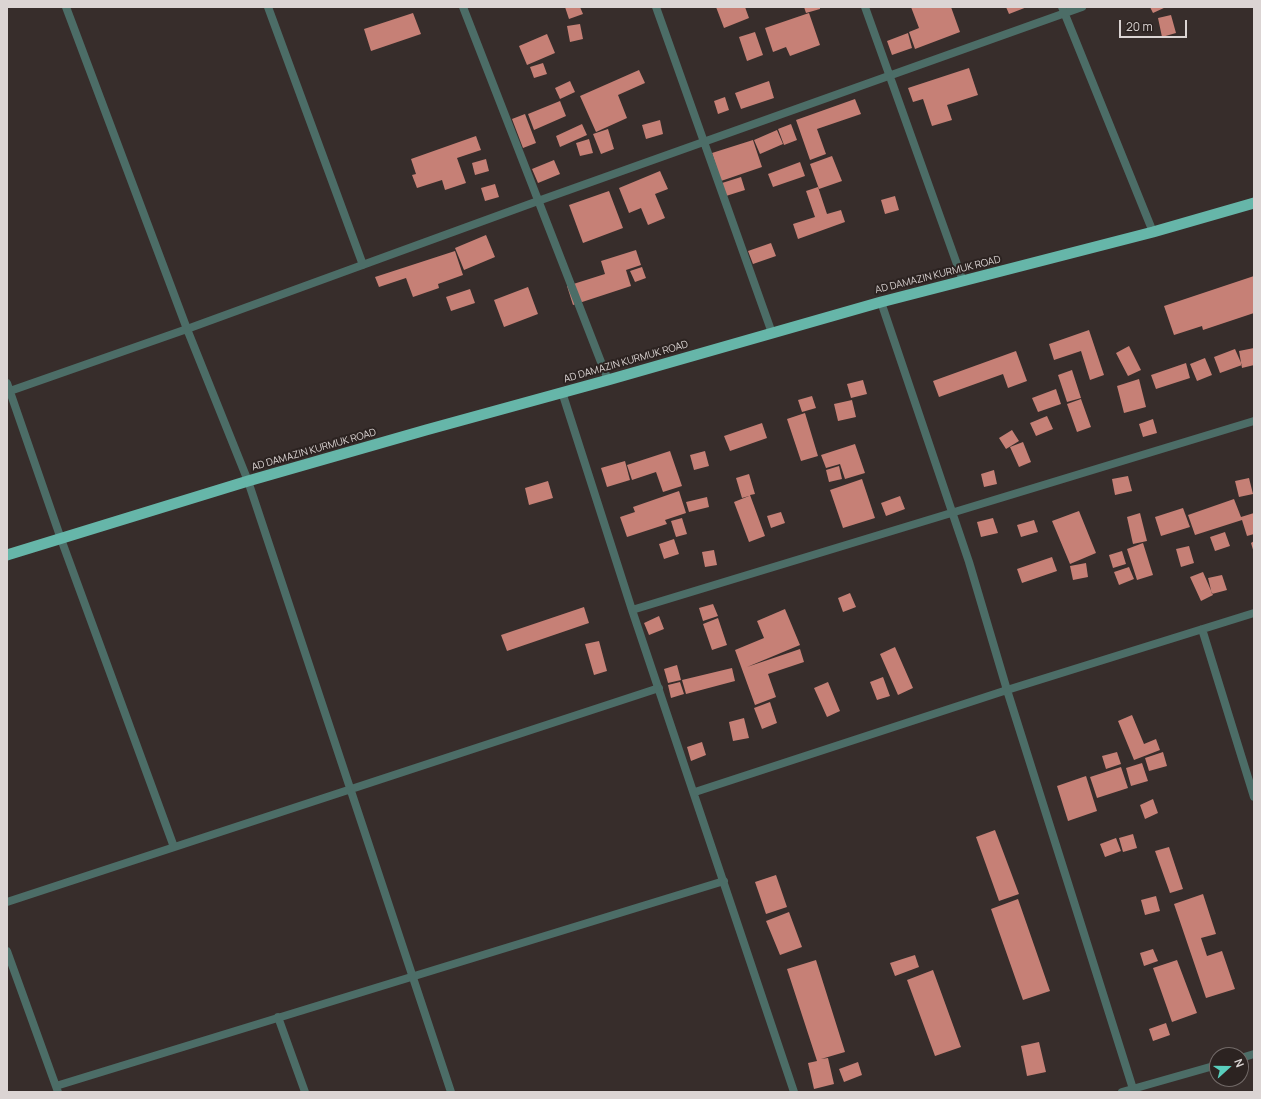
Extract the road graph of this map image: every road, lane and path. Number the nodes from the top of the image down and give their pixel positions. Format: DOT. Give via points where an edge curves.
graph roads {
  1 [pos="66,7"];
  2 [pos="268,7"];
  3 [pos="463,7"];
  4 [pos="656,7"];
  5 [pos="865,7"];
  6 [pos="1082,7"];
  7 [pos="1063,10"];
  8 [pos="890,75"];
  9 [pos="705,141"];
  10 [pos="538,201"];
  11 [pos="1254,204"];
  12 [pos="1153,232"];
  13 [pos="363,265"];
  14 [pos="963,281"];
  15 [pos="881,302"];
  16 [pos="187,329"];
  17 [pos="772,332"];
  18 [pos="608,380"];
  19 [pos="8,387"];
  20 [pos="562,392"];
  21 [pos="1254,421"];
  22 [pos="248,481"];
  23 [pos="953,513"];
  24 [pos="61,538"];
  25 [pos="7,555"];
  26 [pos="632,610"];
  27 [pos="1254,613"];
  28 [pos="1202,629"];
  29 [pos="659,688"];
  30 [pos="1007,690"];
  31 [pos="352,789"];
  32 [pos="695,792"];
  33 [pos="1254,797"];
  34 [pos="174,847"];
  35 [pos="724,881"];
  36 [pos="7,902"];
  37 [pos="7,951"];
  38 [pos="414,976"];
  39 [pos="278,1017"];
  40 [pos="1209,1067"];
  41 [pos="57,1089"];
  42 [pos="1133,1090"];
  43 [pos="305,1092"];
  44 [pos="452,1092"];
  45 [pos="794,1092"];
  46 [pos="1122,1092"];
  1 -- 16 [label="street"];
  2 -- 13 [label="street"];
  3 -- 10 [label="street"];
  4 -- 9 [label="street"];
  5 -- 8 [label="street"];
  6 -- 7 [label="street"];
  7 -- 8 [label="street"];
  7 -- 12 [label="street"];
  8 -- 9 [label="street"];
  8 -- 14 [label="street"];
  9 -- 10 [label="street"];
  9 -- 17 [label="street"];
  10 -- 13 [label="street"];
  10 -- 18 [label="street"];
  11 -- 12 [label="highway, AD DAMAZIN KURMUK ROAD"];
  12 -- 14 [label="highway, AD DAMAZIN KURMUK ROAD"];
  13 -- 16 [label="street"];
  14 -- 15 [label="highway, AD DAMAZIN KURMUK ROAD"];
  15 -- 17 [label="highway, AD DAMAZIN KURMUK ROAD"];
  15 -- 23 [label="street"];
  16 -- 19 [label="street"];
  16 -- 22 [label="street"];
  17 -- 18 [label="highway, AD DAMAZIN KURMUK ROAD"];
  18 -- 20 [label="highway, AD DAMAZIN KURMUK ROAD"];
  19 -- 24 [label="street"];
  20 -- 22 [label="highway, AD DAMAZIN KURMUK ROAD"];
  20 -- 26 [label="street"];
  21 -- 23 [label="street"];
  22 -- 24 [label="highway, AD DAMAZIN KURMUK ROAD"];
  22 -- 31 [label="street"];
  23 -- 26 [label="street"];
  23 -- 30 [label="street"];
  24 -- 25 [label="highway, AD DAMAZIN KURMUK ROAD"];
  24 -- 34 [label="street"];
  26 -- 29 [label="street"];
  27 -- 28 [label="street"];
  28 -- 30 [label="street"];
  28 -- 33 [label="street"];
  29 -- 31 [label="street"];
  29 -- 32 [label="street"];
  30 -- 32 [label="street"];
  30 -- 42 [label="street"];
  31 -- 34 [label="street"];
  31 -- 38 [label="street"];
  32 -- 35 [label="street"];
  34 -- 36 [label="street"];
  35 -- 38 [label="street"];
  35 -- 45 [label="street"];
  37 -- 41 [label="street"];
  38 -- 39 [label="street"];
  38 -- 44 [label="street"];
  39 -- 41 [label="street"];
  39 -- 43 [label="street"];
  40 -- 42 [label="street"];
  42 -- 46 [label="street"];
}
